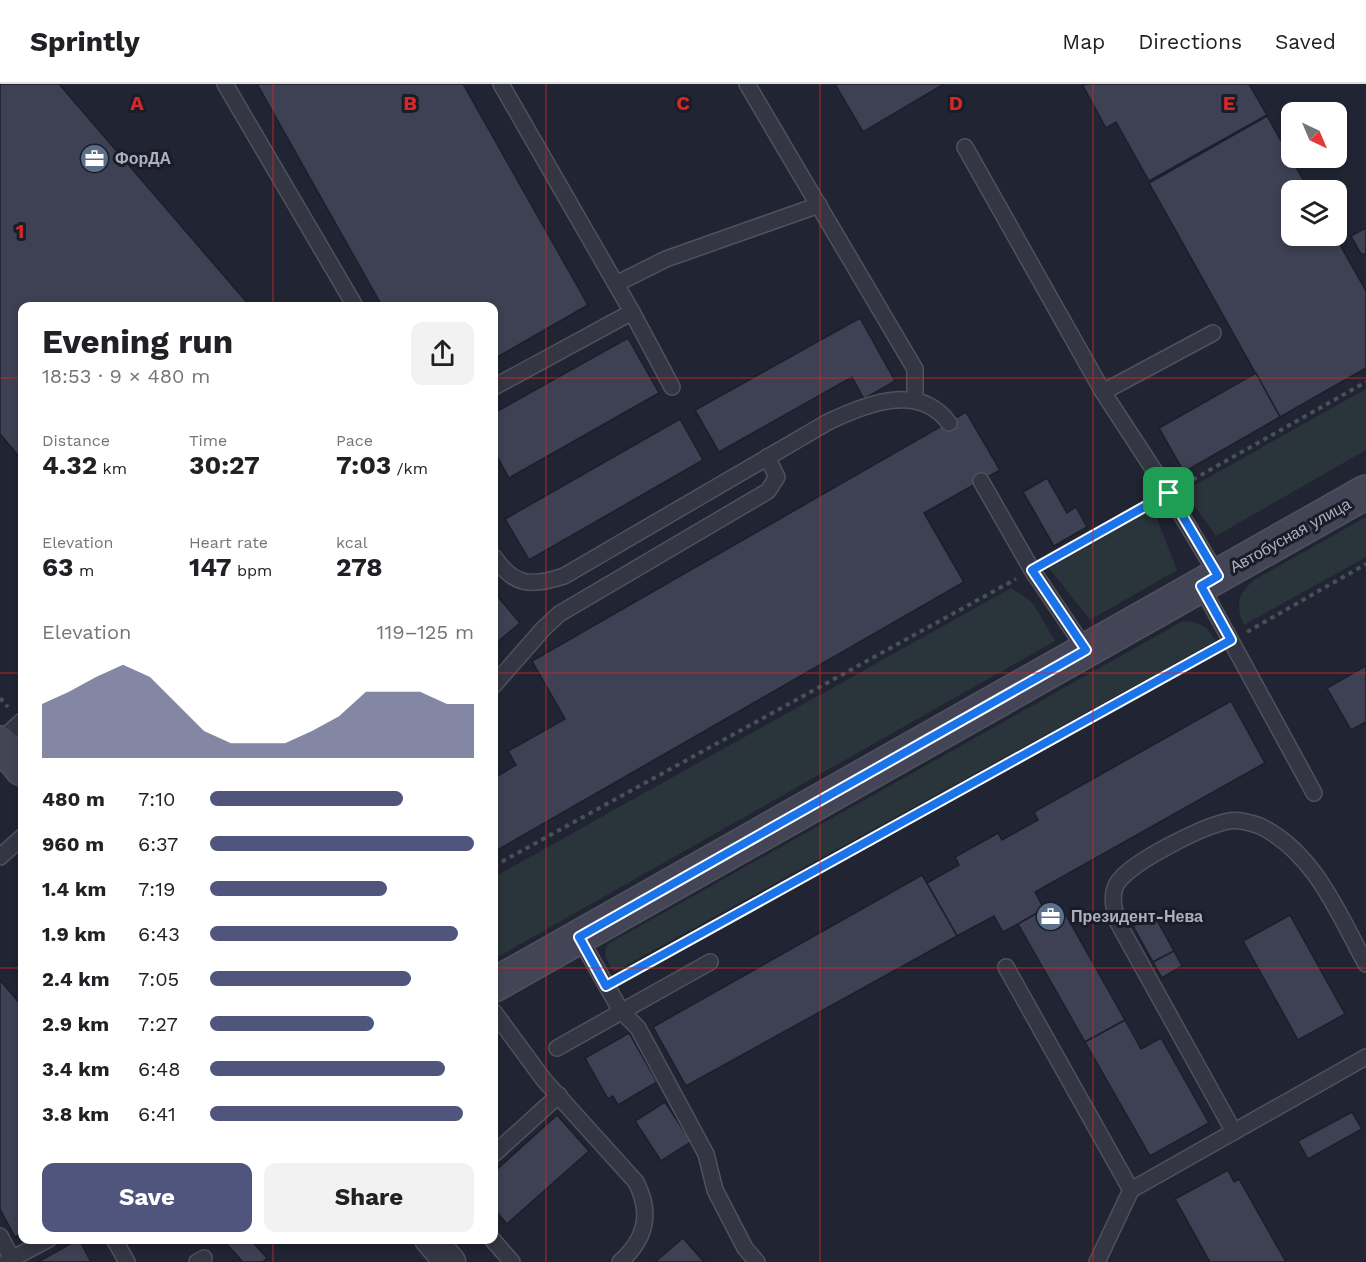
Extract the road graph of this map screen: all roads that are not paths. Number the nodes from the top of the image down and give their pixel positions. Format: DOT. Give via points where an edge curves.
graph roads {
  1 [pos="225,84"];
  2 [pos="501,84"];
  3 [pos="747,84"];
  4 [pos="965,147"];
  5 [pos="819,205"];
  6 [pos="616,284"];
  7 [pos="353,302"];
  8 [pos="632,312"];
  9 [pos="1213,333"];
  10 [pos="498,385"];
  11 [pos="672,387"];
  12 [pos="1103,392"];
  13 [pos="915,399"];
  14 [pos="949,423"];
  15 [pos="766,458"];
  16 [pos="981,481"];
  17 [pos="1366,492"];
  18 [pos="498,562"];
  19 [pos="1209,581"];
  20 [pos="1086,650"];
  21 [pos="498,680"];
  22 [pos="18,724"];
  23 [pos="0,742"];
  24 [pos="18,764"];
  25 [pos="1314,793"];
  26 [pos="18,841"];
  27 [pos="0,857"];
  28 [pos="579,937"];
  29 [pos="710,962"];
  30 [pos="1366,964"];
  31 [pos="1006,967"];
  32 [pos="498,983"];
  33 [pos="621,1011"];
  34 [pos="498,1017"];
  35 [pos="557,1048"];
  36 [pos="1366,1057"];
  37 [pos="559,1095"];
  38 [pos="1234,1132"];
  39 [pos="498,1150"];
  40 [pos="1131,1190"];
  41 [pos="0,1236"];
  42 [pos="39,1244"];
  43 [pos="117,1244"];
  44 [pos="434,1244"];
  45 [pos="496,1244"];
  46 [pos="9,1260"];
  47 [pos="127,1262"];
  48 [pos="450,1262"];
  49 [pos="512,1262"];
  50 [pos="620,1262"];
  51 [pos="757,1262"];
  52 [pos="1097,1262"];
  1 -- 7 [label="lane"];
  2 -- 6 [label="lane"];
  3 -- 5 [label="lane"];
  4 -- 12 [label="lane"];
  5 -- 6 [label="lane" via="666,259"];
  5 -- 13 [label="lane" via="915,369"];
  6 -- 8 [label="lane"];
  8 -- 10 [label="lane"];
  8 -- 11 [label="lane"];
  9 -- 12 [label="lane"];
  12 -- 19 [label="lane" via="1169,493"];
  13 -- 14 [label="lane" via="940,411"];
  13 -- 15 [label="lane" via="882,402 850,411"];
  15 -- 18 [label="lane" via="564,576 530,584 514,579"];
  15 -- 21 [label="lane" via="777,477 768,490 559,614"];
  16 -- 20 [label="lane" via="1032,570"];
  17 -- 19 [label="street, Автобусная улица"];
  19 -- 20 [label="street, Автобусная улица"];
  19 -- 25 [label="lane" via="1231,640"];
  20 -- 28 [label="street, Автобусная улица"];
  22 -- 23 [label="lane"];
  23 -- 24 [label="street"];
  26 -- 27 [label="lane"];
  28 -- 32 [label="street, Автобусная улица"];
  28 -- 33 [label="lane"];
  29 -- 33 [label="lane"];
  30 -- 38 [label="lane" via="1317,876 1299,853 1258,825 1232,820 1206,827 1132,867 1117,883 1113,902 1117,921"];
  31 -- 40 [label="lane"];
  33 -- 35 [label="lane"];
  33 -- 51 [label="lane" via="638,1028 705,1154 715,1190 745,1248"];
  34 -- 37 [label="lane"];
  36 -- 38 [label="lane"];
  37 -- 39 [label="lane"];
  37 -- 50 [label="lane" via="636,1182 644,1197 642,1235"];
  38 -- 40 [label="lane"];
  40 -- 52 [label="lane"];
  41 -- 46 [label="lane"];
  42 -- 46 [label="lane"];
  43 -- 47 [label="lane"];
  44 -- 48 [label="street"];
  45 -- 49 [label="lane"];
}
